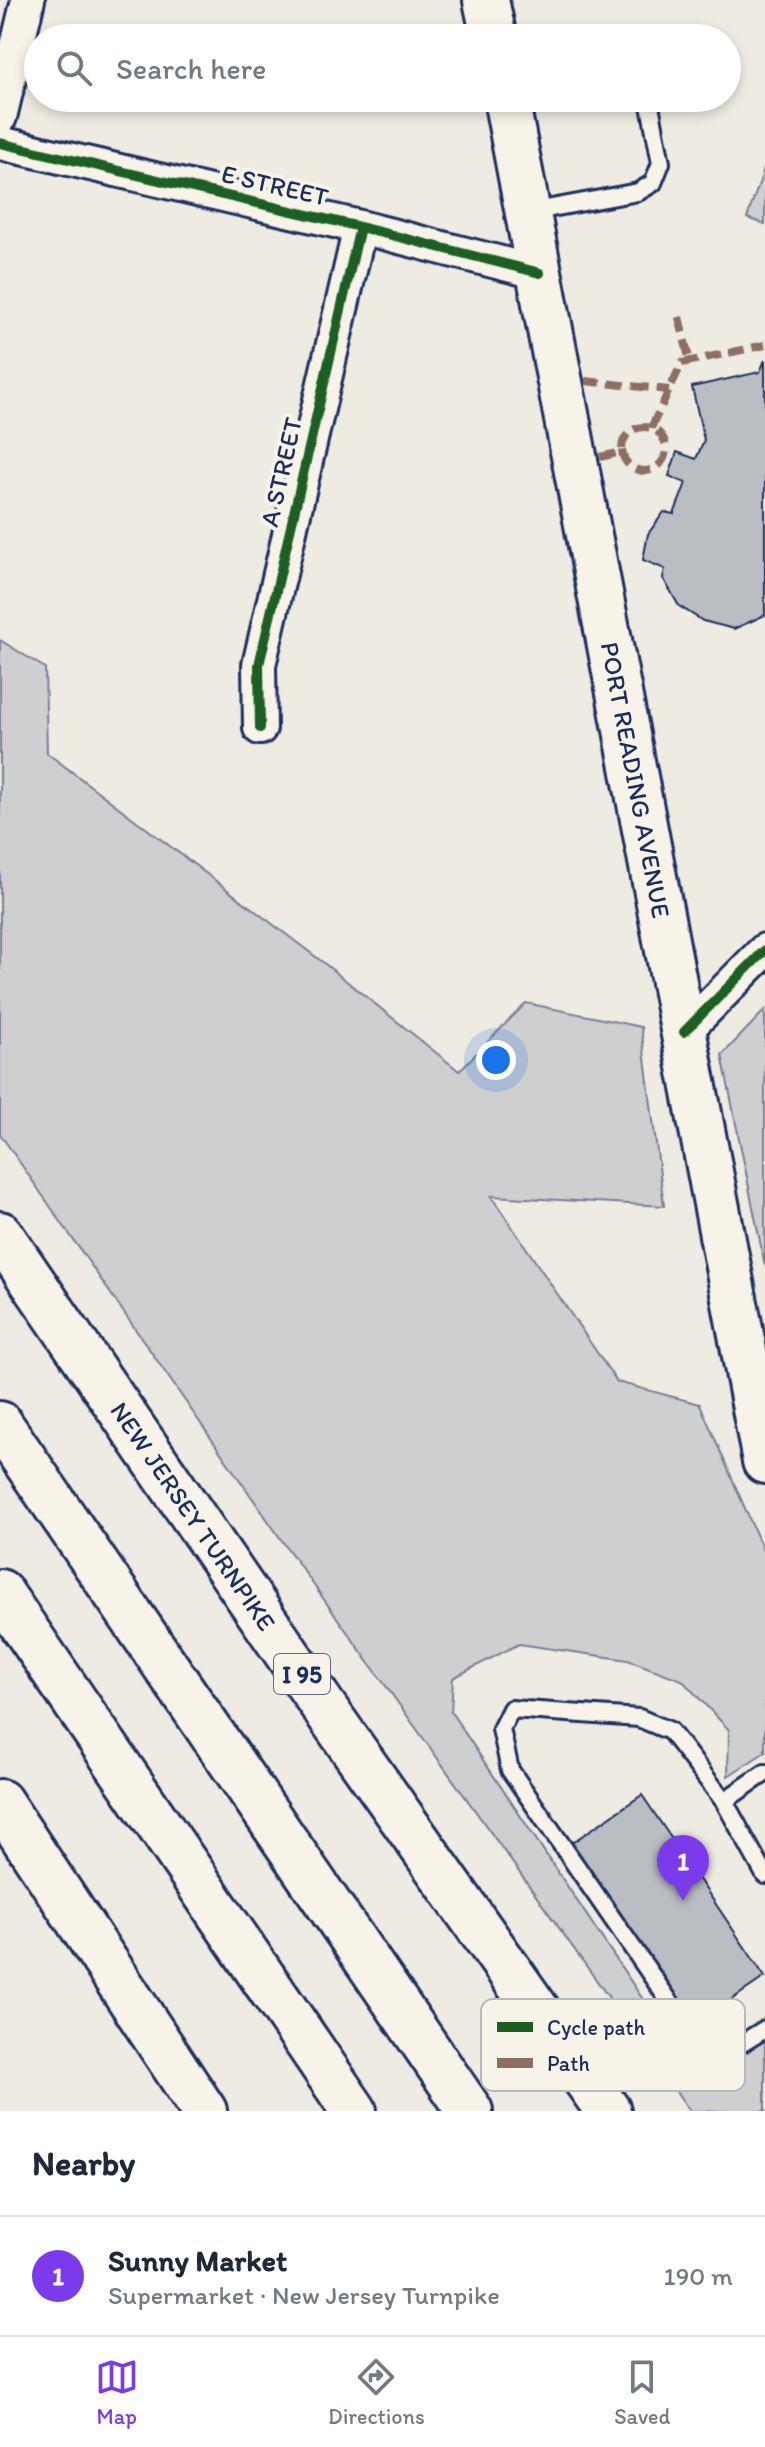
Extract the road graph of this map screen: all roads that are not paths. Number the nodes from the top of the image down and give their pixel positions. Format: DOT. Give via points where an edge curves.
graph roads {
  1 [pos="28,0"];
  2 [pos="486,0"];
  3 [pos="491,24"];
  4 [pos="509,112"];
  5 [pos="651,112"];
  6 [pos="0,117"];
  7 [pos="0,143"];
  8 [pos="528,213"];
  9 [pos="360,227"];
  10 [pos="540,273"];
  11 [pos="260,728"];
  12 [pos="765,950"];
  13 [pos="684,1032"];
  14 [pos="0,1234"];
  15 [pos="0,1424"];
  16 [pos="765,1461"];
  17 [pos="0,1592"];
  18 [pos="765,1773"];
  19 [pos="724,1801"];
  20 [pos="0,1802"];
  21 [pos="765,1875"];
  22 [pos="529,1999"];
  23 [pos="668,1999"];
  24 [pos="765,2029"];
  25 [pos="745,2041"];
  26 [pos="594,2091"];
  27 [pos="204,2111"];
  28 [pos="354,2111"];
  29 [pos="473,2111"];
  30 [pos="608,2111"];
  1 -- 6 [label="street"];
  2 -- 3 [label="main road"];
  4 -- 8 [label="main road, PORT READING AVENUE"];
  5 -- 8 [label="lane" via="661,163 653,183 638,192"];
  7 -- 9 [label="street, E STREET"];
  8 -- 10 [label="main road, PORT READING AVENUE"];
  9 -- 10 [label="street, E STREET"];
  9 -- 11 [label="street, A STREET" via="259,665"];
  10 -- 13 [label="main road, PORT READING AVENUE"];
  12 -- 13 [label="street"];
  13 -- 16 [label="main road, PORT READING AVENUE"];
  14 -- 22 [label="main road, NEW JERSEY TURNPIKE / I 95"];
  15 -- 29 [label="main road"];
  17 -- 28 [label="main road"];
  18 -- 19 [label="lane"];
  19 -- 21 [label="lane"];
  19 -- 23 [label="lane" via="670,1731 639,1718 511,1709 501,1729 510,1770"];
  20 -- 27 [label="main road"];
  24 -- 25 [label="lane"];
  26 -- 30 [label="main road, NEW JERSEY TURNPIKE / I 95"];
}
